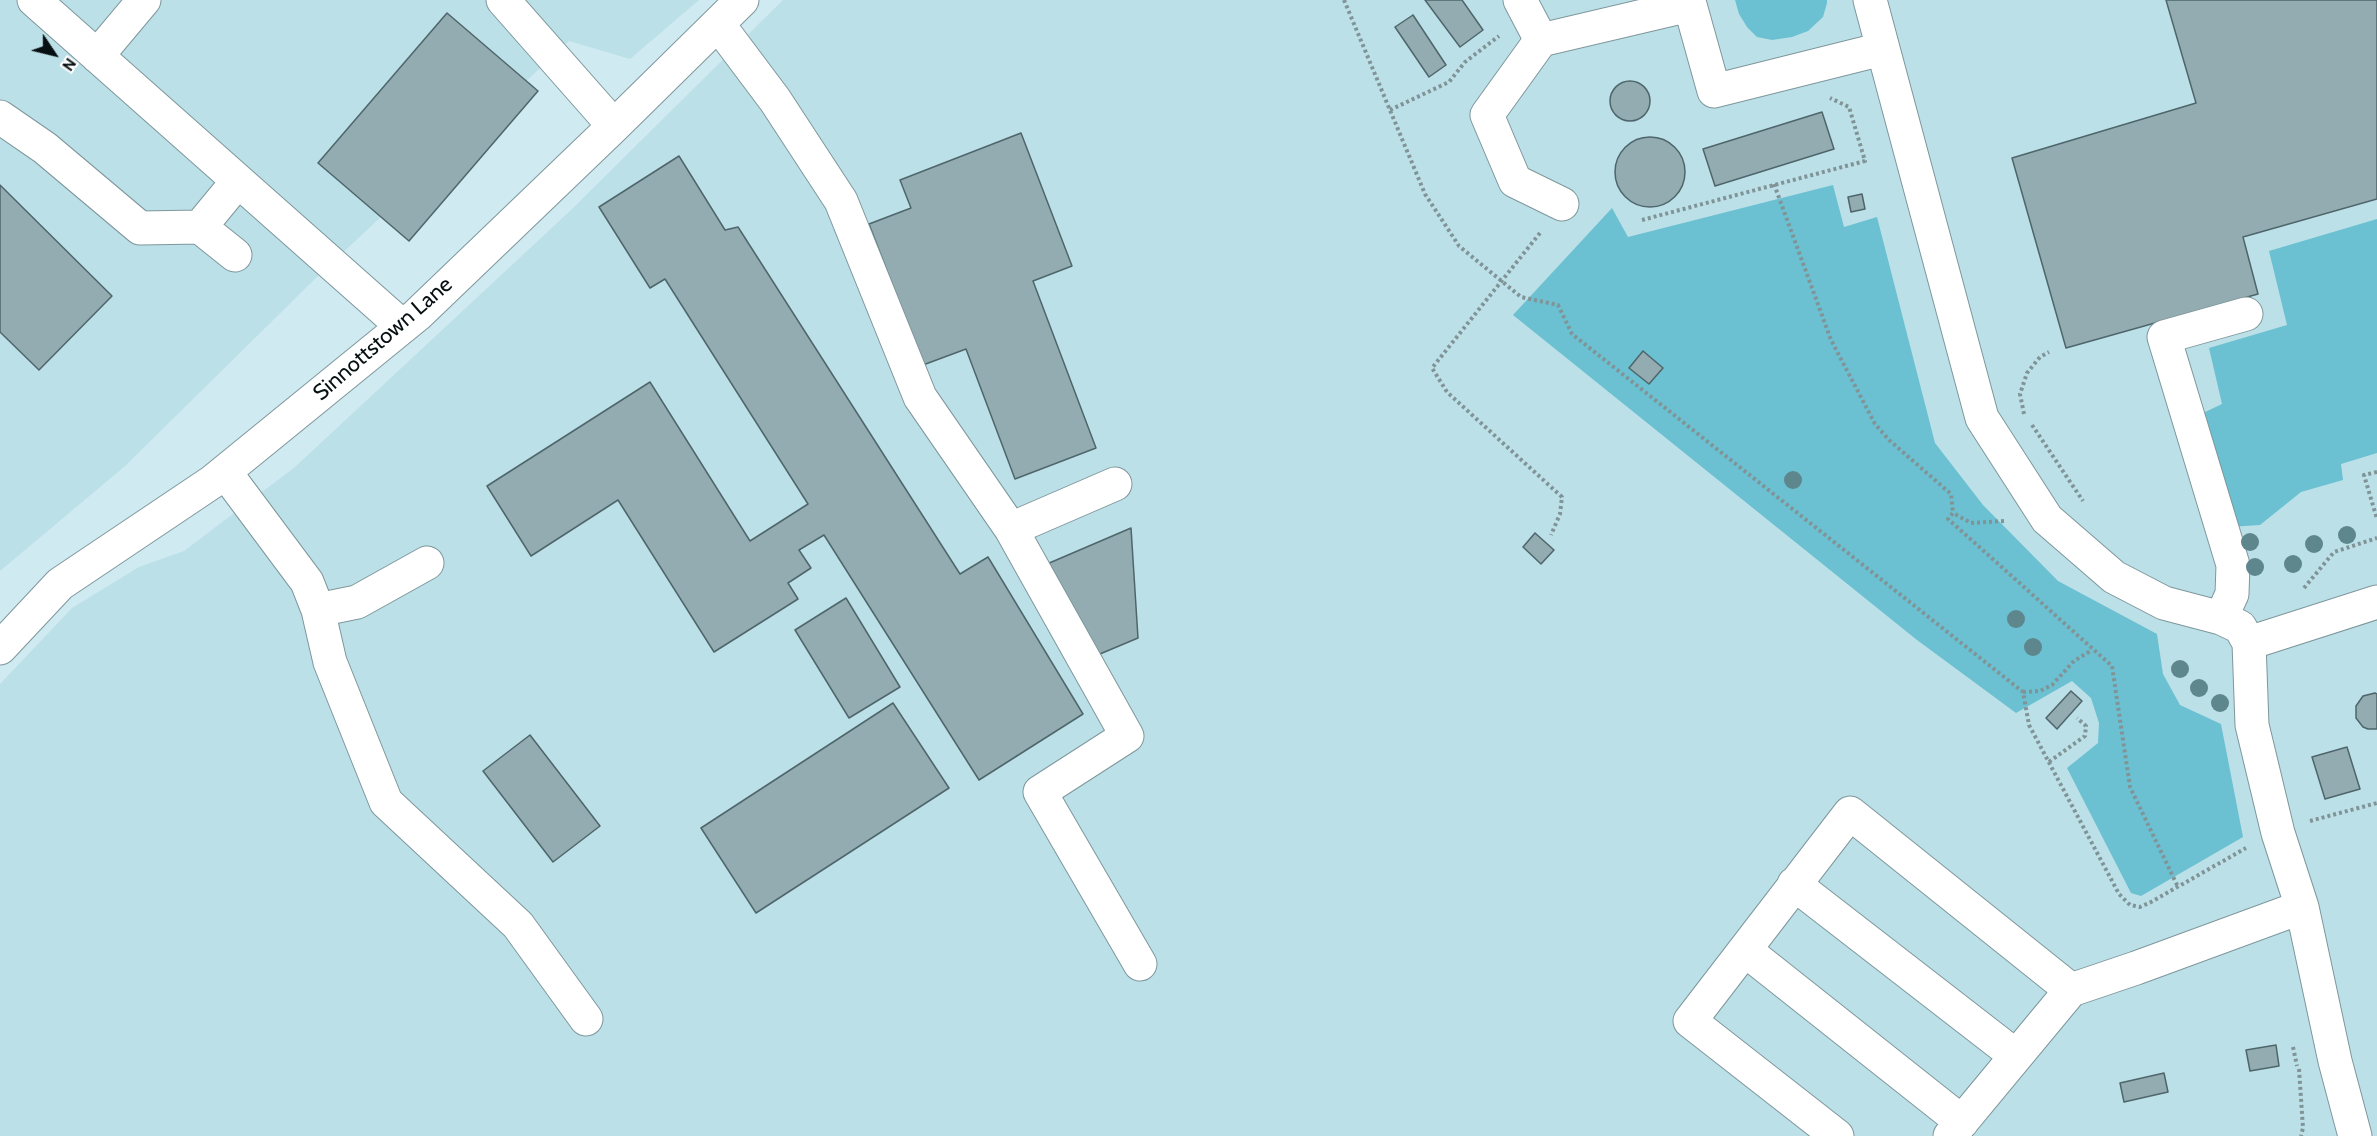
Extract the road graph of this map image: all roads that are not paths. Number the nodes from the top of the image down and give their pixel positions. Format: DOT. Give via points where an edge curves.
graph roads {
  1 [pos="34,0"];
  2 [pos="144,0"];
  3 [pos="503,0"];
  4 [pos="742,0"];
  5 [pos="1870,0"];
  6 [pos="1529,18"];
  7 [pos="718,24"];
  8 [pos="1881,49"];
  9 [pos="97,56"];
  10 [pos="3,124"];
  11 [pos="614,126"];
  12 [pos="238,181"];
  13 [pos="1562,204"];
  14 [pos="200,227"];
  15 [pos="235,255"];
  16 [pos="2246,314"];
  17 [pos="402,326"];
  18 [pos="225,472"];
  19 [pos="1115,484"];
  20 [pos="1011,529"];
  21 [pos="427,563"];
  22 [pos="2377,602"];
  23 [pos="318,610"];
  24 [pos="2221,618"];
  25 [pos="2249,644"];
  26 [pos="0,648"];
  27 [pos="1794,884"];
  28 [pos="2302,907"];
  29 [pos="1745,950"];
  30 [pos="1140,964"];
  31 [pos="2071,990"];
  32 [pos="585,1019"];
  33 [pos="2016,1056"];
  34 [pos="1956,1129"];
  35 [pos="1837,1136"];
  36 [pos="2355,1136"];
  1 -- 9 [label="street"];
  2 -- 9 [label="street"];
  3 -- 11 [label="street"];
  4 -- 7 [label="street, Sinnottstown Lane"];
  5 -- 8 [label="street"];
  6 -- 8 [label="street" via="1690,5 1714,92"];
  6 -- 13 [label="street" via="1487,115 1515,181"];
  7 -- 11 [label="street, Sinnottstown Lane"];
  7 -- 20 [label="street" via="775,100 841,201 920,397"];
  8 -- 24 [label="street" via="1982,418 2047,519 2114,577 2164,603"];
  9 -- 12 [label="street"];
  10 -- 14 [label="street" via="45,148 140,228"];
  11 -- 17 [label="street, Sinnottstown Lane"];
  12 -- 14 [label="street"];
  12 -- 17 [label="street"];
  14 -- 15 [label="street"];
  16 -- 24 [label="street" via="2164,337 2233,565 2232,594"];
  17 -- 18 [label="street, Sinnottstown Lane"];
  18 -- 23 [label="street" via="308,582"];
  18 -- 26 [label="street, Sinnottstown Lane" via="60,584"];
  19 -- 20 [label="street"];
  20 -- 30 [label="street" via="1127,736 1040,792"];
  21 -- 23 [label="street" via="357,602"];
  22 -- 25 [label="street"];
  23 -- 32 [label="street" via="330,662 386,802 518,925"];
  24 -- 25 [label="street" via="2240,627"];
  25 -- 28 [label="street" via="2252,725 2278,833"];
  27 -- 29 [label="street"];
  27 -- 31 [label="street" via="1850,813"];
  27 -- 33 [label="street"];
  28 -- 31 [label="street"];
  28 -- 36 [label="street"];
  29 -- 34 [label="street"];
  29 -- 35 [label="street" via="1690,1021"];
  31 -- 33 [label="street"];
  33 -- 34 [label="street"];
}
